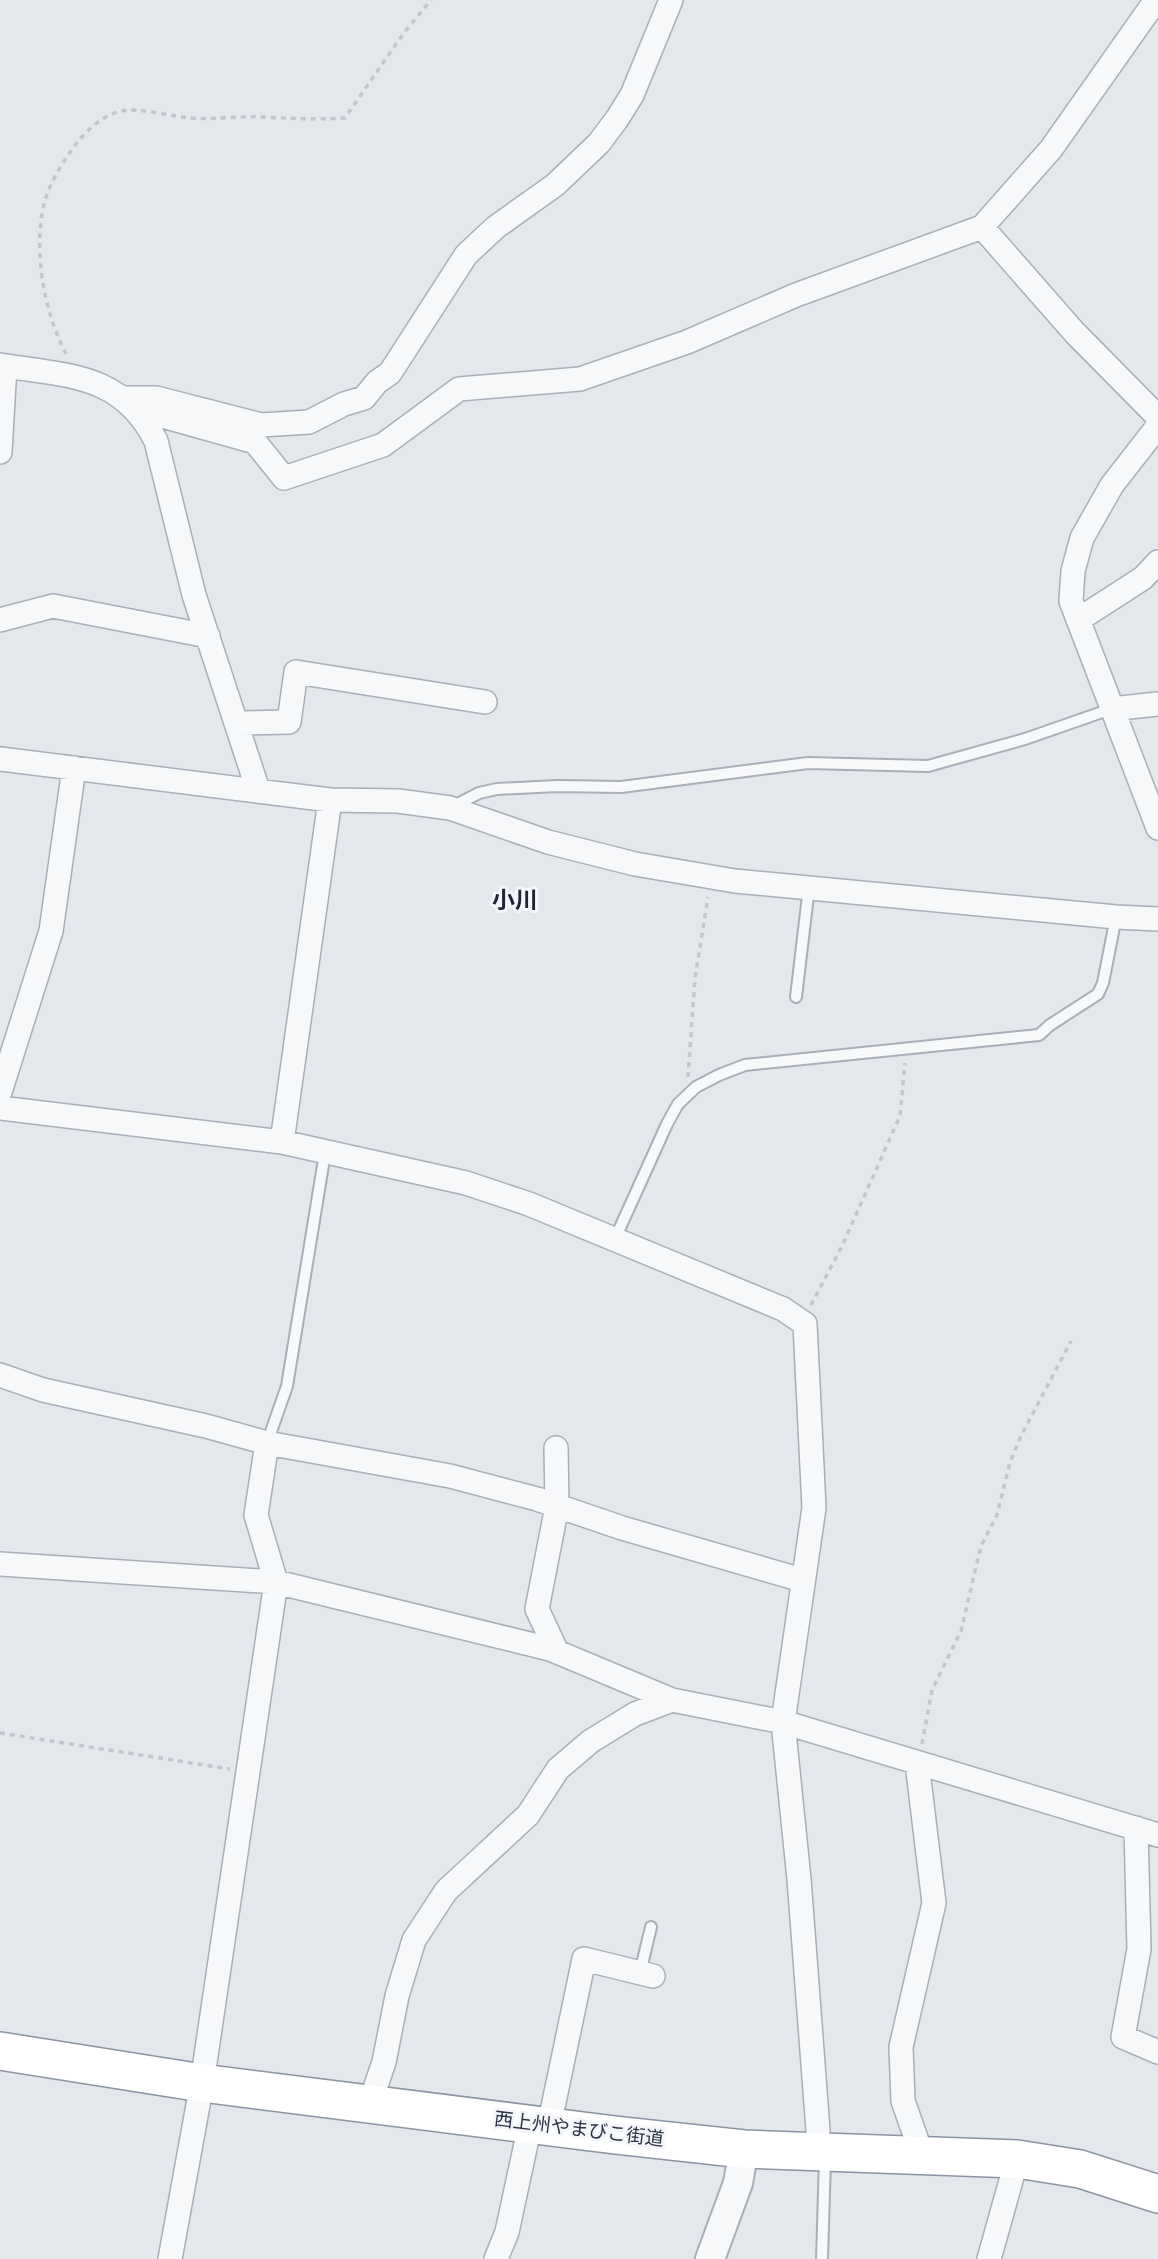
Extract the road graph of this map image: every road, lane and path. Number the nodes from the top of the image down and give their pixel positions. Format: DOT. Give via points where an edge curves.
graph roads {
  1 [pos="431,0"];
  2 [pos="671,0"];
  3 [pos="1156,0"];
  4 [pos="982,227"];
  5 [pos="3,365"];
  6 [pos="79,377"];
  7 [pos="122,398"];
  8 [pos="156,398"];
  9 [pos="1158,417"];
  10 [pos="1158,426"];
  11 [pos="0,452"];
  12 [pos="1158,562"];
  13 [pos="0,620"];
  14 [pos="1078,620"];
  15 [pos="208,636"];
  16 [pos="485,702"];
  17 [pos="1158,704"];
  18 [pos="1111,709"];
  19 [pos="238,723"];
  20 [pos="0,759"];
  21 [pos="74,768"];
  22 [pos="258,790"];
  23 [pos="330,800"];
  24 [pos="450,808"];
  25 [pos="1158,828"];
  26 [pos="711,877"];
  27 [pos="809,887"];
  28 [pos="1116,918"];
  29 [pos="1158,919"];
  30 [pos="796,997"];
  31 [pos="907,1049"];
  32 [pos="0,1092"];
  33 [pos="690,1092"];
  34 [pos="0,1108"];
  35 [pos="282,1142"];
  36 [pos="325,1153"];
  37 [pos="614,1241"];
  38 [pos="798,1319"];
  39 [pos="1071,1341"];
  40 [pos="0,1375"];
  41 [pos="267,1443"];
  42 [pos="556,1448"];
  43 [pos="558,1506"];
  44 [pos="0,1564"];
  45 [pos="802,1580"];
  46 [pos="276,1582"];
  47 [pos="557,1652"];
  48 [pos="671,1700"];
  49 [pos="783,1722"];
  50 [pos="0,1733"];
  51 [pos="917,1763"];
  52 [pos="248,1772"];
  53 [pos="1151,1832"];
  54 [pos="651,1927"];
  55 [pos="646,1974"];
  56 [pos="0,2052"];
  57 [pos="1158,2052"];
  58 [pos="202,2083"];
  59 [pos="369,2106"];
  60 [pos="540,2126"];
  61 [pos="744,2149"];
  62 [pos="821,2152"];
  63 [pos="922,2155"];
  64 [pos="1017,2159"];
  65 [pos="1158,2194"];
  66 [pos="170,2259"];
  67 [pos="495,2259"];
  68 [pos="710,2259"];
  69 [pos="822,2259"];
  70 [pos="989,2259"];
  1 -- 6 [label="path" via="345,118 193,118 124,110 82,135 58,169 44,204 40,241 42,279 58,337"];
  2 -- 8 [label="street" via="618,119 555,185 466,254 390,373 364,398 309,422 261,425"];
  3 -- 4 [label="street" via="1051,149"];
  4 -- 8 [label="street" via="580,379 459,389 383,445 284,478 255,442 166,417"];
  4 -- 9 [label="street" via="1075,333"];
  5 -- 6 [label="street"];
  5 -- 11 [label="street"];
  6 -- 7 [label="street"];
  7 -- 8 [label="street"];
  7 -- 15 [label="street" via="145,419 156,441"];
  10 -- 14 [label="street" via="1112,485 1082,538 1071,601"];
  12 -- 14 [label="street" via="1143,578"];
  13 -- 15 [label="street" via="53,606"];
  14 -- 18 [label="street"];
  15 -- 19 [label="street"];
  16 -- 19 [label="street" via="296,671 289,723"];
  17 -- 18 [label="street"];
  18 -- 24 [label="lane" via="928,766 808,763 621,787 497,789"];
  18 -- 25 [label="street"];
  19 -- 22 [label="street"];
  20 -- 21 [label="street"];
  21 -- 22 [label="street"];
  21 -- 32 [label="street" via="51,931"];
  22 -- 23 [label="street"];
  23 -- 24 [label="street" via="398,801"];
  23 -- 35 [label="street"];
  24 -- 26 [label="street" via="548,842"];
  26 -- 27 [label="street"];
  26 -- 33 [label="path" via="695,978"];
  27 -- 28 [label="street"];
  27 -- 30 [label="lane"];
  28 -- 29 [label="street"];
  28 -- 31 [label="lane" via="1098,994 1039,1035"];
  31 -- 33 [label="lane" via="745,1065"];
  31 -- 38 [label="path" via="900,1116 842,1246 810,1308"];
  33 -- 37 [label="lane" via="667,1124"];
  34 -- 35 [label="street"];
  35 -- 36 [label="street"];
  36 -- 37 [label="street" via="506,1195"];
  36 -- 41 [label="lane" via="287,1386"];
  37 -- 38 [label="street"];
  38 -- 45 [label="street" via="806,1324 808,1346 814,1508"];
  39 -- 51 [label="path" via="1010,1462 996,1515 981,1546 961,1631 932,1690"];
  40 -- 41 [label="street" via="43,1390"];
  41 -- 43 [label="street" via="450,1476"];
  41 -- 46 [label="street" via="256,1515"];
  42 -- 43 [label="street"];
  43 -- 45 [label="street"];
  43 -- 47 [label="street" via="537,1608"];
  44 -- 46 [label="street"];
  45 -- 49 [label="street"];
  46 -- 47 [label="street"];
  46 -- 52 [label="street"];
  47 -- 48 [label="street"];
  48 -- 49 [label="street"];
  48 -- 59 [label="street" via="635,1714 582,1748 558,1769 528,1815 446,1891 414,1940"];
  49 -- 51 [label="street"];
  49 -- 62 [label="street"];
  50 -- 52 [label="path"];
  51 -- 53 [label="street"];
  51 -- 63 [label="street" via="934,1903 901,2047 903,2101"];
  52 -- 58 [label="street"];
  53 -- 57 [label="street" via="1139,1949 1123,2037"];
  54 -- 55 [label="lane"];
  55 -- 60 [label="street" via="584,1959"];
  56 -- 58 [label="highway, 西上州やまびこ街道"];
  58 -- 59 [label="highway, 西上州やまびこ街道"];
  58 -- 66 [label="street"];
  59 -- 60 [label="highway, 西上州やまびこ街道"];
  60 -- 61 [label="highway, 西上州やまびこ街道"];
  60 -- 67 [label="street"];
  61 -- 62 [label="highway, 西上州やまびこ街道"];
  61 -- 68 [label="street" via="738,2183"];
  62 -- 63 [label="highway, 西上州やまびこ街道"];
  62 -- 69 [label="lane"];
  63 -- 64 [label="highway, 西上州やまびこ街道"];
  64 -- 65 [label="highway, 西上州やまびこ街道" via="1080,2169"];
  64 -- 70 [label="street"];
}
